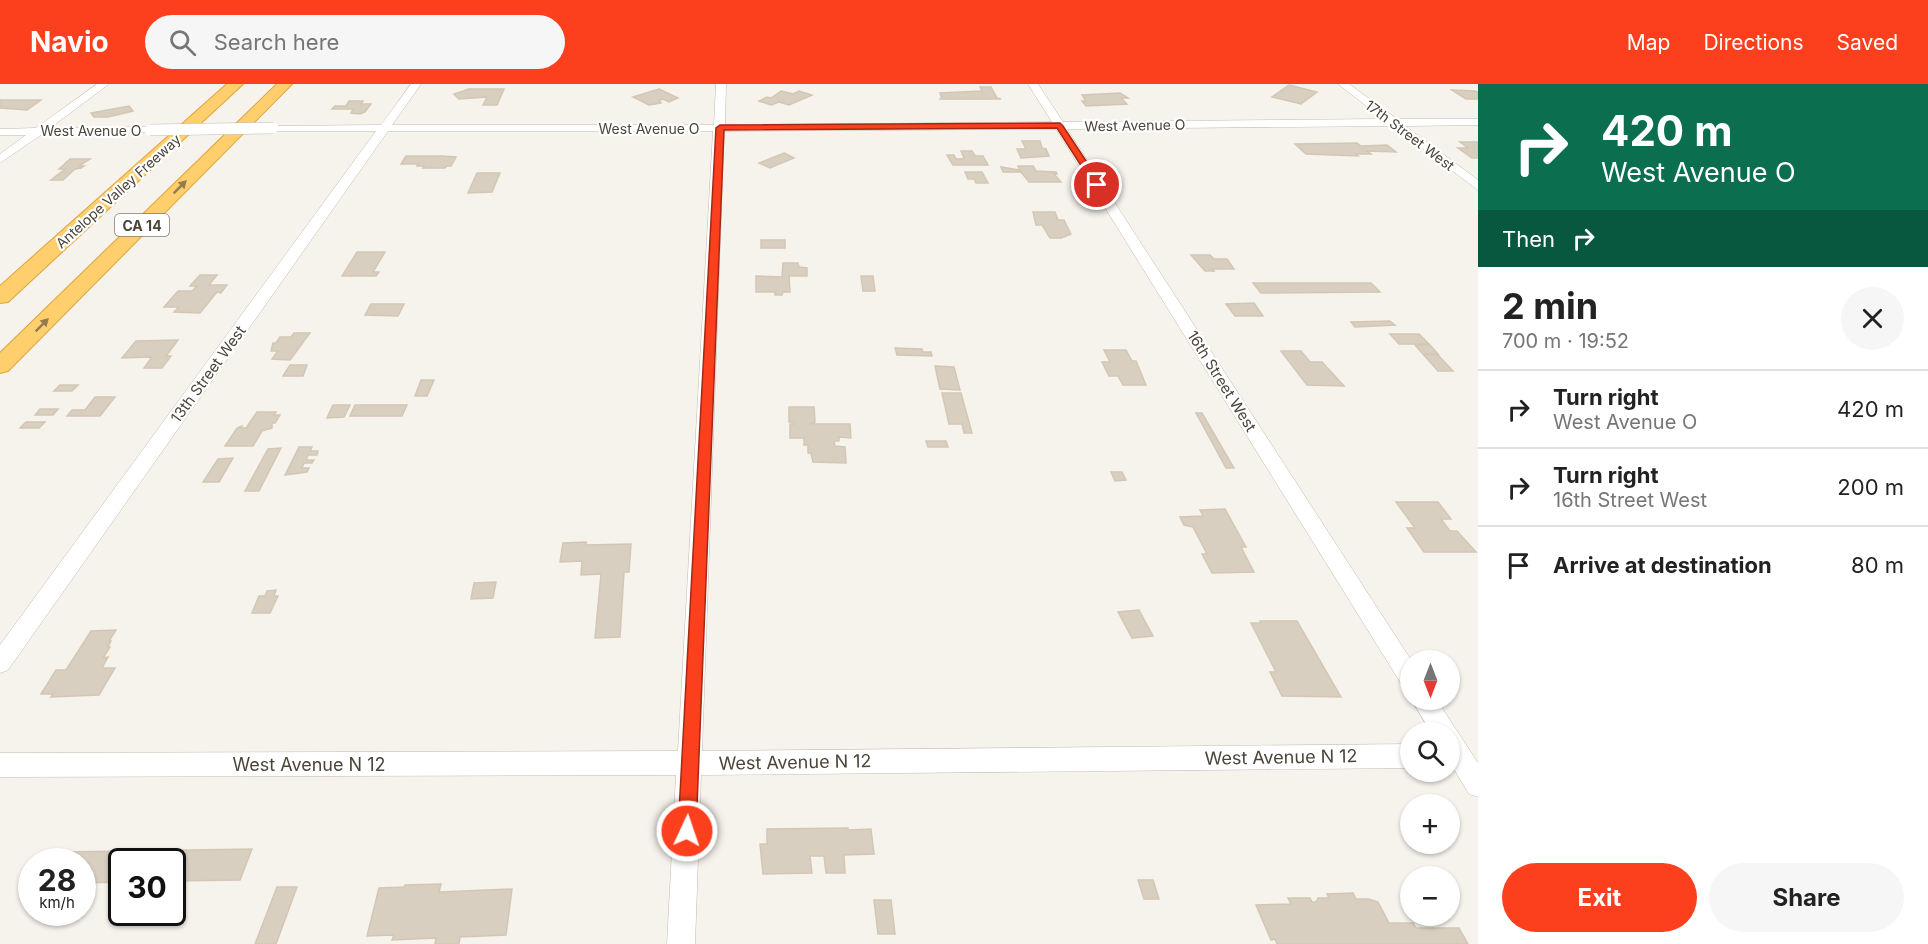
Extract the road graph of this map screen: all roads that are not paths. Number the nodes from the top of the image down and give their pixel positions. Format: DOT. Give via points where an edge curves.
graph roads {
  1 [pos="104,84"];
  2 [pos="236,84"];
  3 [pos="285,84"];
  4 [pos="416,84"];
  5 [pos="721,84"];
  6 [pos="1033,84"];
  7 [pos="1343,84"];
  8 [pos="1478,122"];
  9 [pos="1394,123"];
  10 [pos="1060,126"];
  11 [pos="386,127"];
  12 [pos="720,128"];
  13 [pos="40,130"];
  14 [pos="0,132"];
  15 [pos="0,159"];
  16 [pos="1478,186"];
  17 [pos="0,297"];
  18 [pos="0,366"];
  19 [pos="1400,662"];
  20 [pos="0,663"];
  21 [pos="1460,753"];
  22 [pos="1400,756"];
  23 [pos="691,763"];
  24 [pos="0,765"];
  25 [pos="1478,785"];
  26 [pos="681,944"];
  1 -- 13 [label="street"];
  2 -- 17 [label="highway, Antelope Valley Freeway / CA 14"];
  18 -- 3 [label="highway, CA 14, one-way"];
  4 -- 11 [label="street, 13th Street West"];
  5 -- 12 [label="street"];
  6 -- 10 [label="street, 16th Street West"];
  7 -- 9 [label="street, 17th Street West"];
  8 -- 9 [label="street, West Avenue O"];
  9 -- 10 [label="street, West Avenue O"];
  9 -- 16 [label="street, 17th Street West"];
  10 -- 12 [label="street, West Avenue O"];
  10 -- 19 [label="street, 16th Street West"];
  11 -- 12 [label="street, West Avenue O"];
  11 -- 13 [label="street, West Avenue O, bridge"];
  11 -- 20 [label="street, 13th Street West"];
  12 -- 23 [label="street"];
  13 -- 14 [label="street, West Avenue O"];
  13 -- 15 [label="street"];
  21 -- 25 [label="street"];
  22 -- 23 [label="street, West Avenue N 12"];
  23 -- 24 [label="street, West Avenue N 12"];
  23 -- 26 [label="street"];
}
